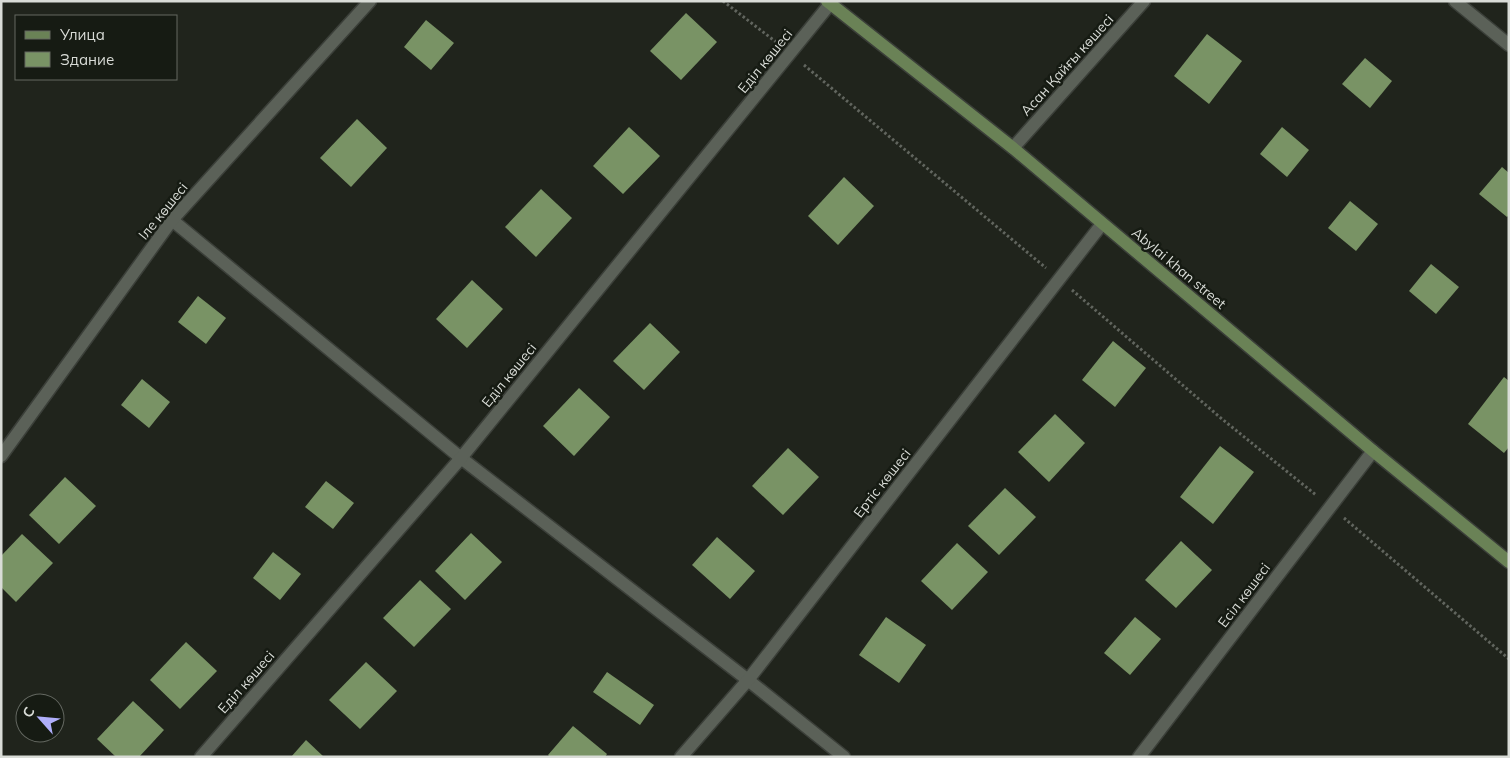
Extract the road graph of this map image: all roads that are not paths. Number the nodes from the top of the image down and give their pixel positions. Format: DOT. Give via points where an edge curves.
graph roads {
  1 [pos="370,1"];
  2 [pos="1144,1"];
  3 [pos="1455,1"];
  4 [pos="828,3"];
  5 [pos="1509,45"];
  6 [pos="1013,148"];
  7 [pos="172,220"];
  8 [pos="1102,224"];
  9 [pos="1373,451"];
  10 [pos="1,456"];
  11 [pos="461,458"];
  12 [pos="1509,562"];
  13 [pos="748,680"];
  14 [pos="201,757"];
  15 [pos="681,757"];
  16 [pos="844,757"];
  17 [pos="1139,757"];
  1 -- 7 [label="street, Іле көшесі"];
  2 -- 6 [label="street, Асан Қайғы көшесі"];
  3 -- 5 [label="street"];
  4 -- 6 [label="street, Abylai khan street"];
  4 -- 11 [label="street, Еділ көшесі"];
  6 -- 8 [label="street, Abylai khan street"];
  7 -- 10 [label="street, Іле көшесі"];
  7 -- 11 [label="street"];
  8 -- 9 [label="street, Abylai khan street"];
  8 -- 13 [label="street, Ертіс көшесі"];
  9 -- 12 [label="street, Abylai khan street"];
  9 -- 17 [label="street, Есіл көшесі"];
  11 -- 13 [label="street"];
  11 -- 14 [label="street, Еділ көшесі"];
  13 -- 15 [label="street, Ертіс көшесі"];
  13 -- 16 [label="street"];
}
